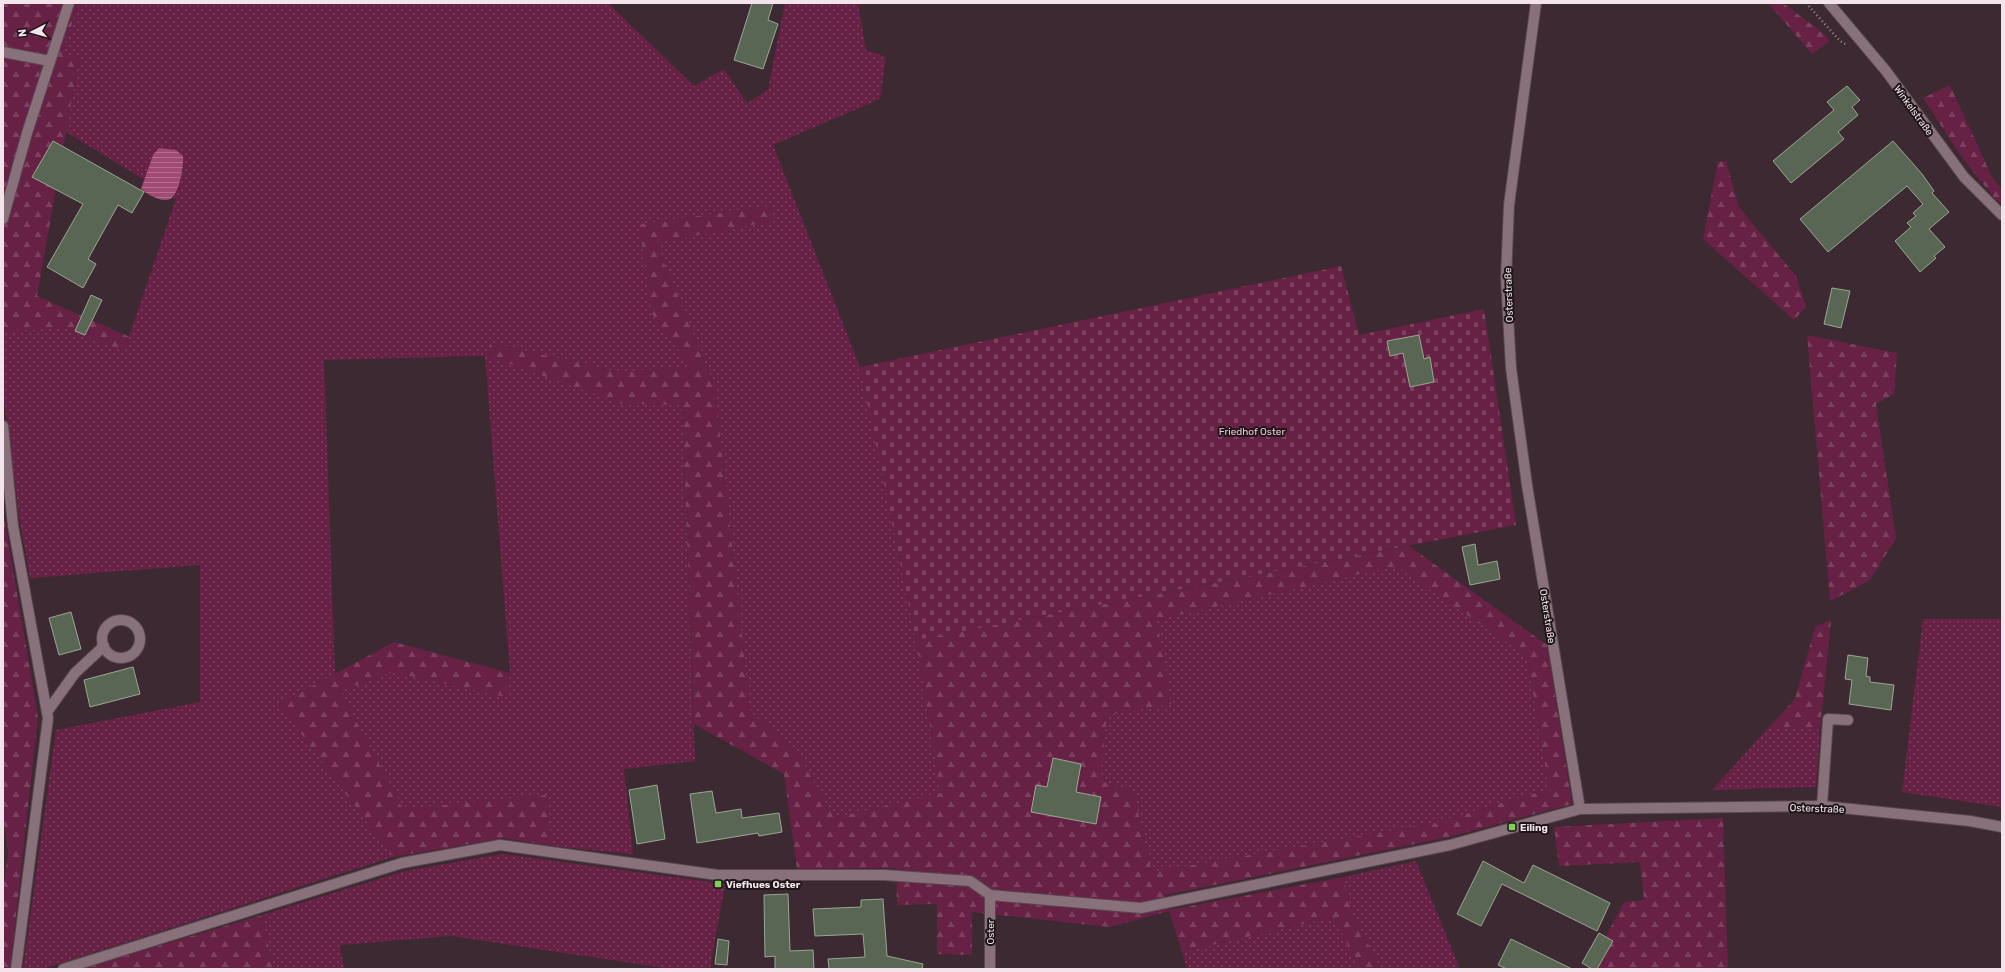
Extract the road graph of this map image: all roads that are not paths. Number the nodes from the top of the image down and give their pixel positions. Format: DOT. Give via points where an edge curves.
graph roads {
  1 [pos="69,3"];
  2 [pos="1536,3"];
  3 [pos="1829,3"];
  4 [pos="3,52"];
  5 [pos="50,61"];
  6 [pos="2002,215"];
  7 [pos="3,219"];
  8 [pos="3,426"];
  9 [pos="104,646"];
  10 [pos="47,712"];
  11 [pos="1848,720"];
  12 [pos="1822,806"];
  13 [pos="1580,809"];
  14 [pos="2002,827"];
  15 [pos="990,895"];
  16 [pos="16,969"];
  17 [pos="63,969"];
  18 [pos="990,969"];
  1 -- 5 [label="street"];
  2 -- 13 [label="street, Osterstraße" via="1509,205 1506,278 1511,368 1527,485"];
  3 -- 6 [label="street, Winkelstraße" via="1886,71 1964,177"];
  4 -- 5 [label="street"];
  5 -- 7 [label="street"];
  8 -- 10 [label="street" via="13,526"];
  9 -- 10 [label="street" via="75,673"];
  10 -- 16 [label="street"];
  11 -- 12 [label="street" via="1828,719"];
  12 -- 13 [label="street, Osterstraße"];
  12 -- 14 [label="street, Osterstraße" via="1970,821"];
  13 -- 15 [label="street" via="1450,845 1141,908"];
  15 -- 17 [label="street" via="970,881 884,875 718,875 500,845 402,863"];
  15 -- 18 [label="street, Oster"];
}
